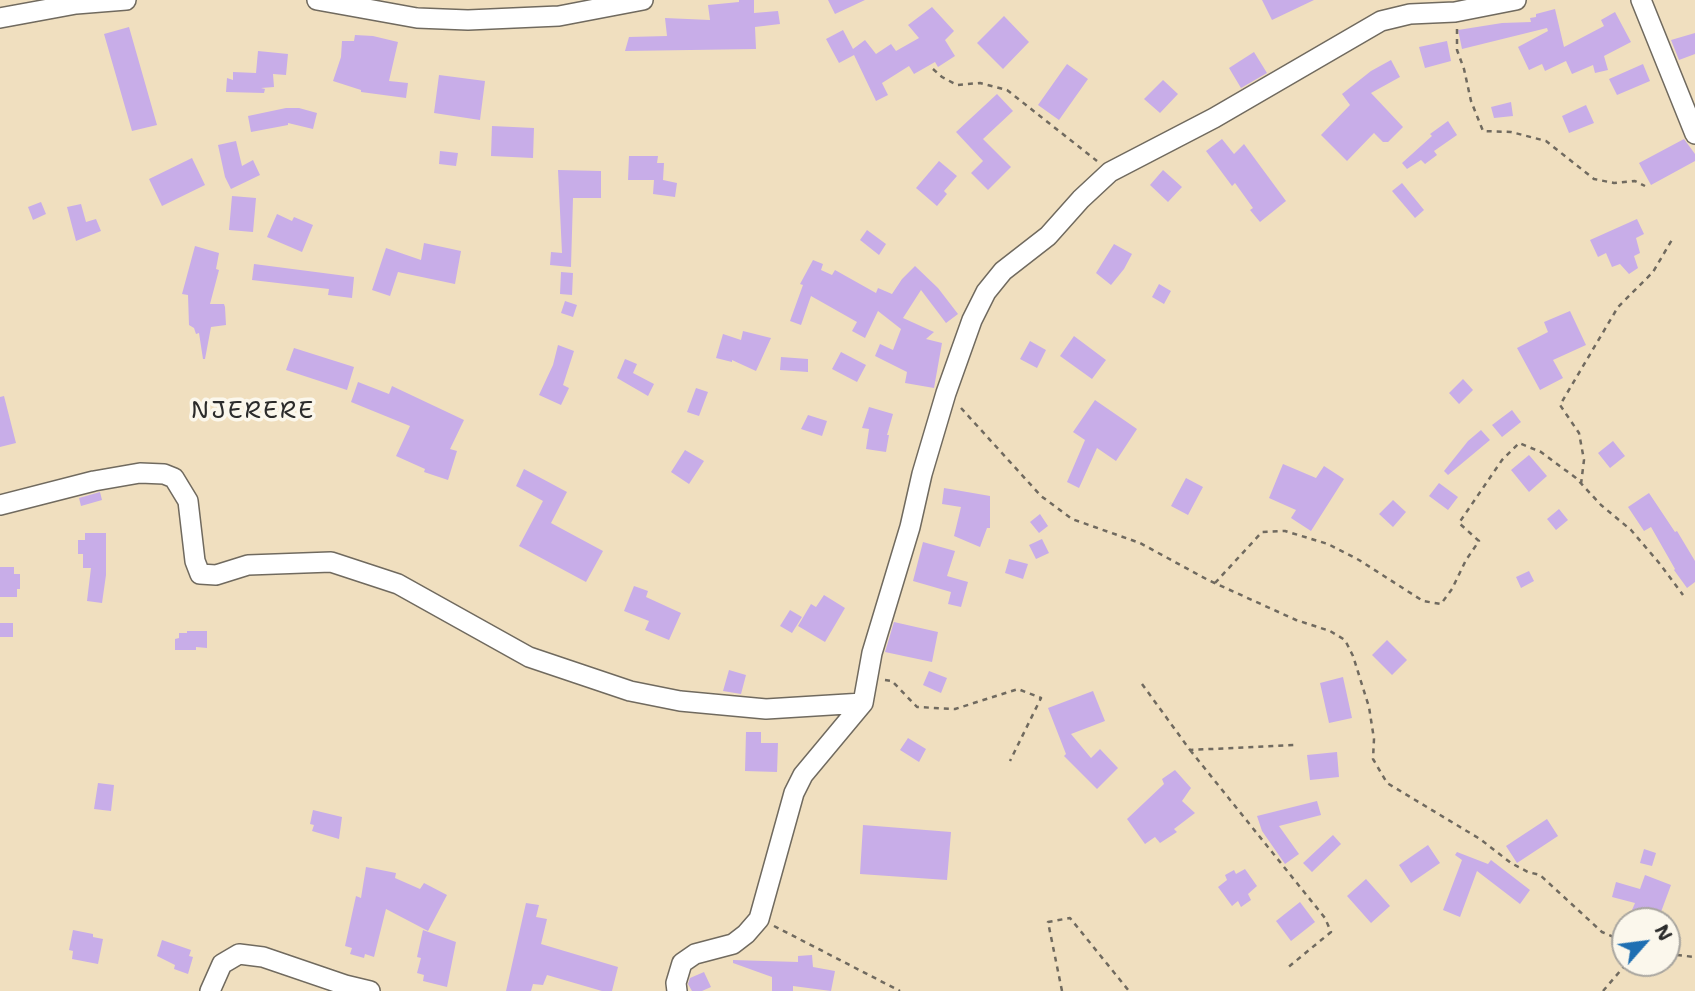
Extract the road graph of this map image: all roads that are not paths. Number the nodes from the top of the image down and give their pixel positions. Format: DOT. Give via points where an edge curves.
graph roads {
  1 [pos="126,0"];
  2 [pos="317,0"];
  3 [pos="643,0"];
  4 [pos="1516,0"];
  5 [pos="1641,0"];
  6 [pos="416,9"];
  7 [pos="0,18"];
  8 [pos="1689,105"];
  9 [pos="1695,134"];
  10 [pos="0,505"];
  11 [pos="863,703"];
  12 [pos="210,991"];
  13 [pos="370,991"];
  14 [pos="677,991"];
  1 -- 7 [label="street"];
  2 -- 6 [label="street"];
  3 -- 6 [label="street" via="559,16 468,20"];
  4 -- 11 [label="street" via="1381,22 1110,172 1048,236 1003,271 972,320 946,393 872,653"];
  5 -- 8 [label="street"];
  8 -- 9 [label="street"];
  10 -- 11 [label="street" via="94,481 164,474 174,478 188,501 200,574 216,575 247,565 331,562 398,584 529,657 630,691 766,709"];
  11 -- 14 [label="street" via="798,784 759,919 733,944 695,954 682,963"];
  12 -- 13 [label="street" via="222,964 239,954"];
}
